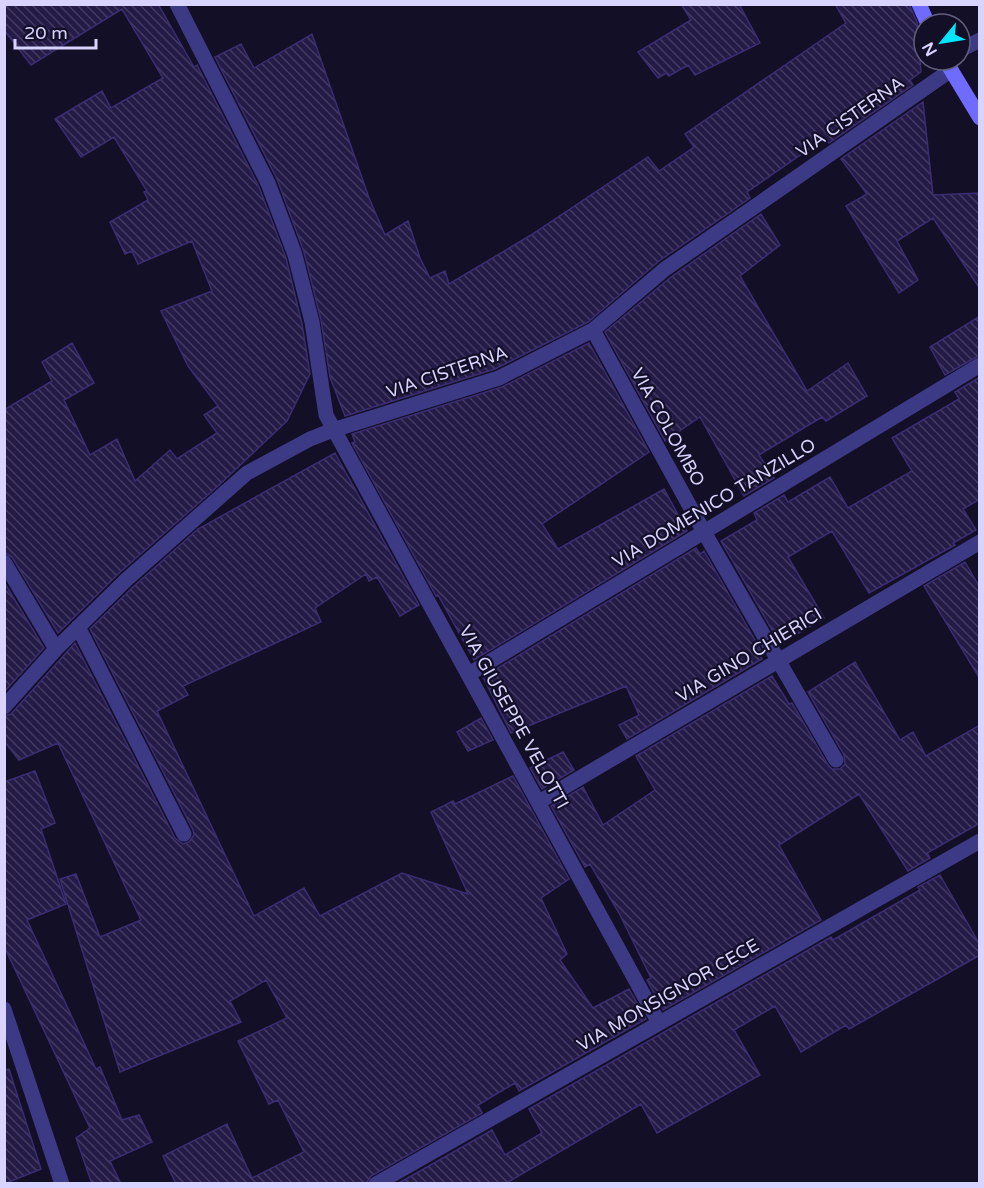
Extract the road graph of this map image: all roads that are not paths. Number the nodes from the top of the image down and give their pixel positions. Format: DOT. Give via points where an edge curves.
graph roads {
  1 [pos="177,4"];
  2 [pos="938,72"];
  3 [pos="952,72"];
  4 [pos="980,118"];
  5 [pos="592,330"];
  6 [pos="980,365"];
  7 [pos="333,430"];
  8 [pos="704,532"];
  9 [pos="980,542"];
  10 [pos="4,562"];
  11 [pos="78,627"];
  12 [pos="56,649"];
  13 [pos="778,661"];
  14 [pos="469,674"];
  15 [pos="4,707"];
  16 [pos="836,760"];
  17 [pos="539,802"];
  18 [pos="184,834"];
  19 [pos="980,841"];
  20 [pos="4,1009"];
  21 [pos="659,1023"];
  22 [pos="62,1184"];
  23 [pos="376,1184"];
  1 -- 7 [label="street, VIA GIUSEPPE VELOTTI" via="268,183 295,255 312,322 326,415"];
  2 -- 5 [label="street, VIA CISTERNA" via="665,269"];
  3 -- 4 [label="main road"];
  5 -- 7 [label="street, VIA CISTERNA" via="499,378"];
  5 -- 8 [label="street, VIA COLOMBO"];
  6 -- 8 [label="street, VIA DOMENICO TANZILLO"];
  7 -- 11 [label="street, VIA CISTERNA" via="247,473"];
  7 -- 14 [label="street, VIA GIUSEPPE VELOTTI"];
  8 -- 13 [label="street, VIA COLOMBO"];
  8 -- 14 [label="street, VIA DOMENICO TANZILLO"];
  9 -- 13 [label="street, VIA GINO CHIERICI"];
  10 -- 12 [label="street"];
  11 -- 12 [label="street, VIA CISTERNA"];
  11 -- 18 [label="street"];
  12 -- 15 [label="street, VIA CISTERNA"];
  13 -- 16 [label="street, VIA COLOMBO"];
  13 -- 17 [label="street, VIA GINO CHIERICI"];
  14 -- 17 [label="street, VIA GIUSEPPE VELOTTI"];
  17 -- 21 [label="street, VIA GIUSEPPE VELOTTI"];
  19 -- 21 [label="street, VIA MONSIGNOR CECE"];
  20 -- 22 [label="street"];
  21 -- 23 [label="street, VIA MONSIGNOR CECE"];
}
